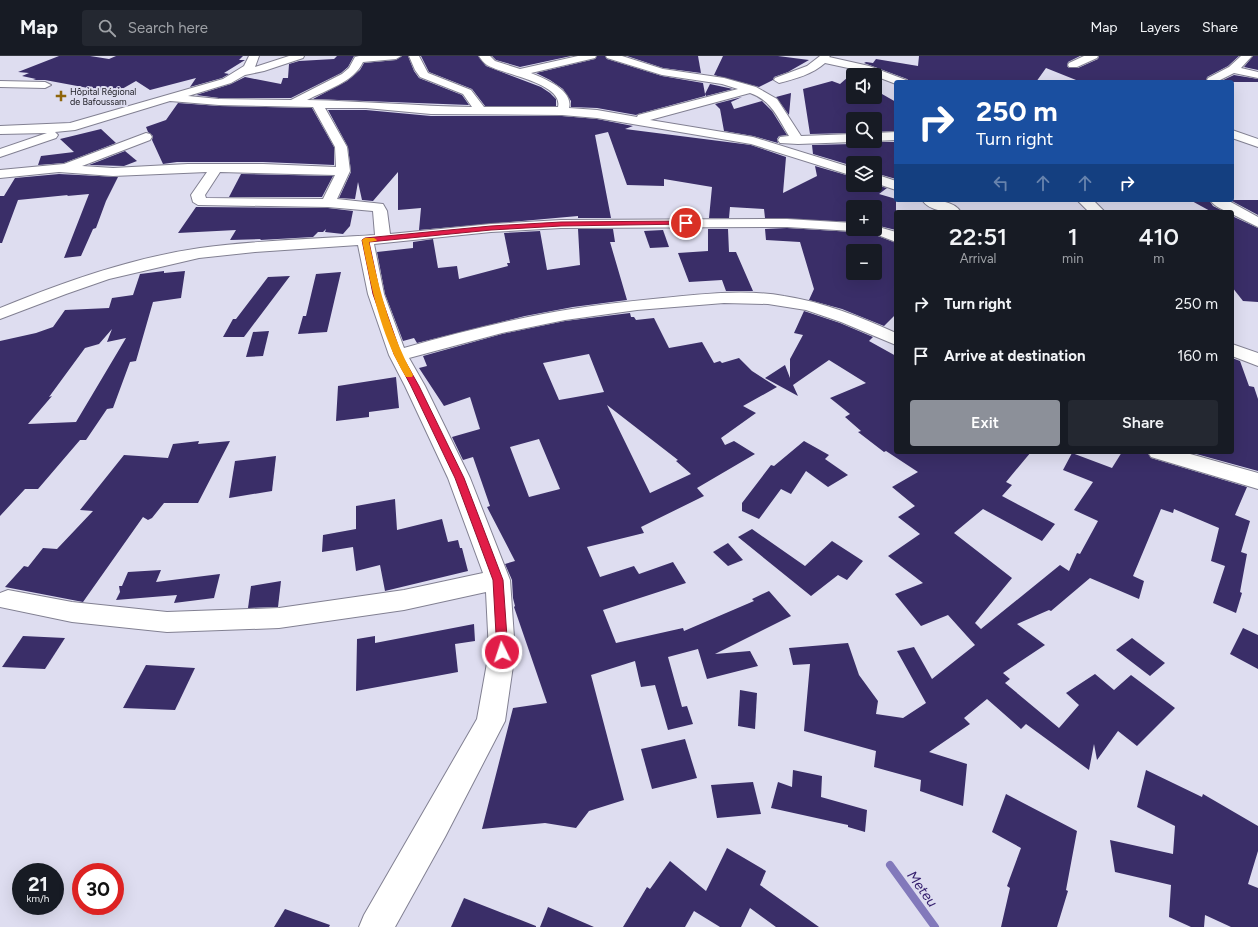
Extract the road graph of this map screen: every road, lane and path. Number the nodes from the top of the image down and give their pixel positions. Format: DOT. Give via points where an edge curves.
graph roads {
  1 [pos="254,56"];
  2 [pos="299,56"];
  3 [pos="396,56"];
  4 [pos="414,56"];
  5 [pos="484,56"];
  6 [pos="591,56"];
  7 [pos="611,56"];
  8 [pos="1093,56"];
  9 [pos="1247,56"];
  10 [pos="824,58"];
  11 [pos="1073,65"];
  12 [pos="1233,69"];
  13 [pos="244,72"];
  14 [pos="518,73"];
  15 [pos="1258,75"];
  16 [pos="778,80"];
  17 [pos="897,80"];
  18 [pos="1212,80"];
  19 [pos="0,84"];
  20 [pos="45,85"];
  21 [pos="753,89"];
  22 [pos="170,98"];
  23 [pos="292,104"];
  24 [pos="317,104"];
  25 [pos="481,111"];
  26 [pos="562,111"];
  27 [pos="635,119"];
  28 [pos="71,127"];
  29 [pos="0,130"];
  30 [pos="1234,135"];
  31 [pos="894,136"];
  32 [pos="882,137"];
  33 [pos="146,138"];
  34 [pos="846,138"];
  35 [pos="798,140"];
  36 [pos="752,141"];
  37 [pos="1258,143"];
  38 [pos="0,154"];
  39 [pos="216,168"];
  40 [pos="56,169"];
  41 [pos="846,170"];
  42 [pos="343,171"];
  43 [pos="0,174"];
  44 [pos="882,181"];
  45 [pos="894,185"];
  46 [pos="933,202"];
  47 [pos="1086,202"];
  48 [pos="1221,202"];
  49 [pos="328,203"];
  50 [pos="950,210"];
  51 [pos="1096,210"];
  52 [pos="1258,223"];
  53 [pos="846,227"];
  54 [pos="882,231"];
  55 [pos="894,236"];
  56 [pos="374,240"];
  57 [pos="0,314"];
  58 [pos="894,339"];
  59 [pos="1234,350"];
  60 [pos="398,354"];
  61 [pos="1258,360"];
  62 [pos="1165,454"];
  63 [pos="1258,481"];
  64 [pos="498,580"];
  65 [pos="8,600"];
  66 [pos="376,927"];
  1 -- 13 [label="street" via="249,68"];
  2 -- 13 [label="street"];
  3 -- 23 [label="street" via="359,59 354,70 346,76"];
  4 -- 25 [label="street" via="424,75 467,92"];
  5 -- 14 [label="street" via="491,63"];
  6 -- 14 [label="street"];
  7 -- 21 [label="street" via="662,72 724,81"];
  8 -- 11 [label="street"];
  9 -- 12 [label="street"];
  10 -- 16 [label="street" via="796,75"];
  10 -- 17 [label="street"];
  12 -- 15 [label="street"];
  12 -- 18 [label="street"];
  13 -- 22 [label="street" via="227,81"];
  14 -- 26 [label="street" via="554,88 564,101"];
  19 -- 20 [label="street"];
  21 -- 27 [label="street"];
  21 -- 35 [label="street" via="773,101"];
  22 -- 23 [label="street"];
  22 -- 28 [label="street"];
  23 -- 24 [label="street"];
  24 -- 25 [label="street"];
  24 -- 42 [label="street" via="341,147"];
  25 -- 26 [label="street"];
  26 -- 27 [label="street"];
  27 -- 36 [label="street"];
  28 -- 29 [label="street"];
  28 -- 38 [label="street"];
  30 -- 37 [label="street"];
  31 -- 32 [label="street"];
  33 -- 40 [label="street"];
  34 -- 35 [label="street"];
  35 -- 36 [label="street"];
  36 -- 41 [label="street"];
  38 -- 40 [label="street" via="39,162"];
  39 -- 40 [label="street" via="164,168 113,172"];
  39 -- 42 [label="street"];
  39 -- 49 [label="street" via="198,195 198,199 203,202"];
  40 -- 43 [label="street"];
  42 -- 49 [label="street"];
  44 -- 45 [label="street"];
  46 -- 50 [label="street"];
  47 -- 51 [label="street"];
  48 -- 52 [label="street"];
  49 -- 56 [label="street" via="378,207 380,211"];
  53 -- 56 [label="street" via="787,223 561,224"];
  54 -- 55 [label="street"];
  56 -- 57 [label="street" via="199,253 103,276"];
  56 -- 60 [label="street" via="376,294"];
  58 -- 60 [label="street" via="833,312 797,303 759,298 711,299 565,314"];
  59 -- 61 [label="street"];
  60 -- 64 [label="street" via="459,478"];
  62 -- 63 [label="street"];
  64 -- 65 [label="street" via="404,600 272,618 167,622 72,612"];
  64 -- 66 [label="street" via="502,652 490,721"];
}
